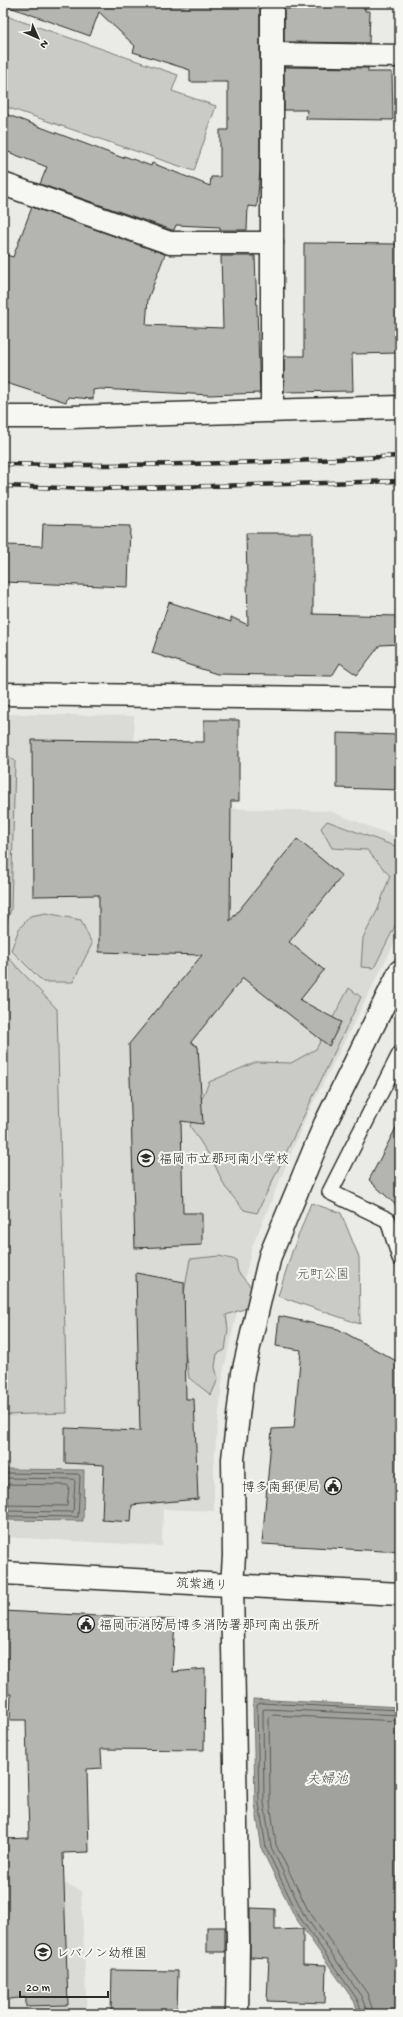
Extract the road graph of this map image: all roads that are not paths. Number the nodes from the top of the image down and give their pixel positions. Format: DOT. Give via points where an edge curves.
graph roads {
  1 [pos="272,3"];
  2 [pos="272,54"];
  3 [pos="400,56"];
  4 [pos="3,184"];
  5 [pos="272,243"];
  6 [pos="400,407"];
  7 [pos="272,411"];
  8 [pos="3,417"];
  9 [pos="3,694"];
  10 [pos="400,699"];
  11 [pos="400,971"];
  12 [pos="400,1054"];
  13 [pos="400,1258"];
  14 [pos="3,1573"];
  15 [pos="232,1585"];
  16 [pos="400,1594"];
  17 [pos="237,2014"];
  1 -- 2 [label="street"];
  2 -- 3 [label="street"];
  2 -- 5 [label="street"];
  4 -- 5 [label="street" via="170,243"];
  5 -- 7 [label="street"];
  6 -- 7 [label="street"];
  7 -- 8 [label="street"];
  9 -- 10 [label="street"];
  11 -- 15 [label="street" via="325,1124 270,1256 243,1374 233,1459"];
  12 -- 13 [label="lane" via="330,1192 388,1220"];
  14 -- 15 [label="street, 筑紫通り"];
  15 -- 16 [label="street, 筑紫通り"];
  15 -- 17 [label="street"];
}
